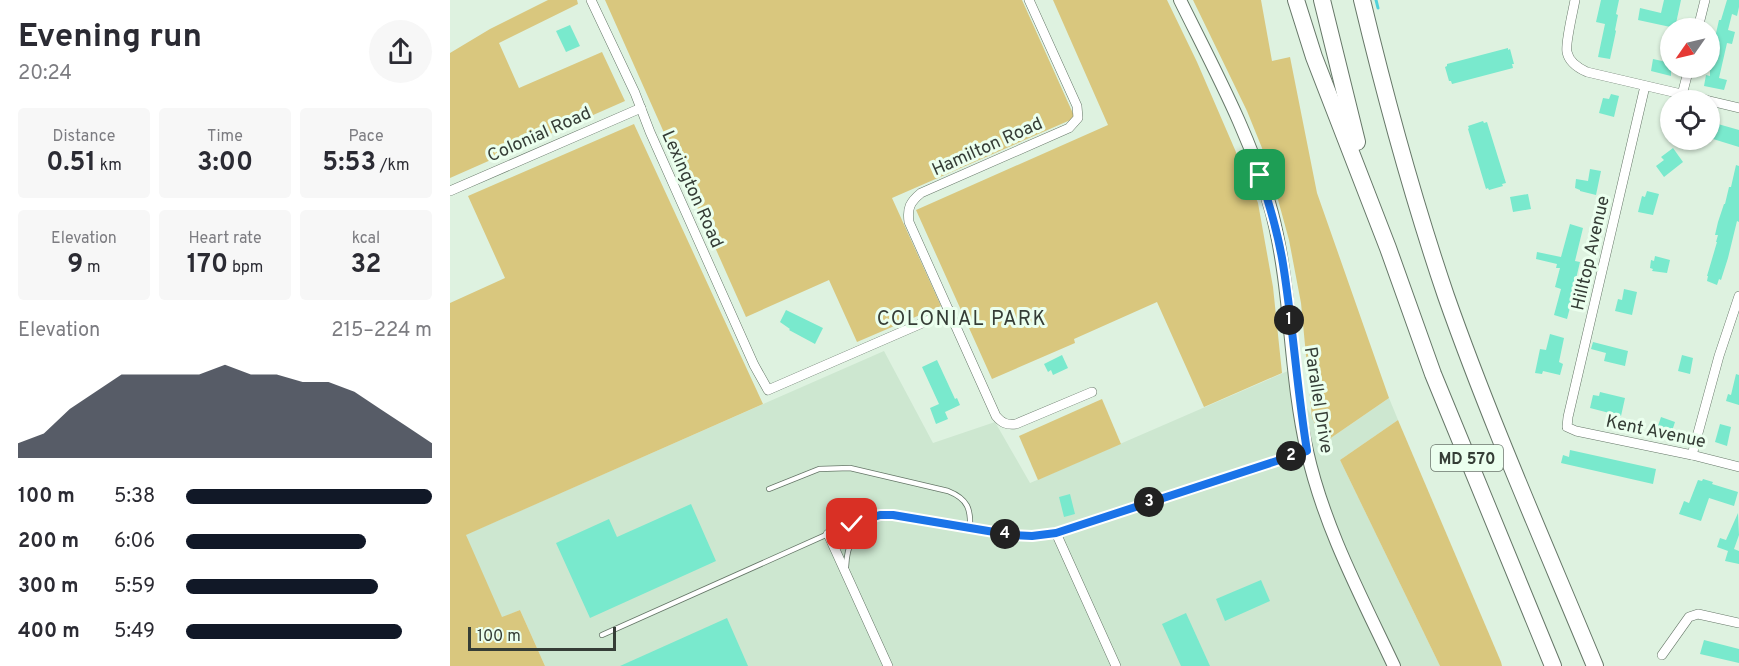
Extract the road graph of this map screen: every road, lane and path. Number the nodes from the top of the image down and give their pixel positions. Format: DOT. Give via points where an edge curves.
graph roads {
  1 [pos="591,0"];
  2 [pos="1029,0"];
  3 [pos="1180,0"];
  4 [pos="1296,0"];
  5 [pos="1322,0"];
  6 [pos="1362,0"];
  7 [pos="1575,0"];
  8 [pos="1705,0"];
  9 [pos="1700,18"];
  10 [pos="1645,86"];
  11 [pos="1664,90"];
  12 [pos="1720,104"];
  13 [pos="641,108"];
  14 [pos="1739,108"];
  15 [pos="450,191"];
  16 [pos="1388,248"];
  17 [pos="1739,296"];
  18 [pos="950,311"];
  19 [pos="1092,392"];
  20 [pos="1567,427"];
  21 [pos="1307,451"];
  22 [pos="1692,455"];
  23 [pos="1739,467"];
  24 [pos="769,489"];
  25 [pos="880,515"];
  26 [pos="970,529"];
  27 [pos="1056,533"];
  28 [pos="828,534"];
  29 [pos="846,572"];
  30 [pos="1739,623"];
  31 [pos="602,635"];
  32 [pos="1662,656"];
  33 [pos="888,666"];
  34 [pos="1116,666"];
  35 [pos="1394,666"];
  36 [pos="1553,666"];
  37 [pos="1595,666"];
  1 -- 13 [label="street, Lexington Road"];
  2 -- 18 [label="street, Hamilton Road" via="1077,106 1078,118 1069,128 921,193 910,204 909,222"];
  3 -- 21 [label="street, Parallel Drive" via="1244,132 1272,213 1283,263"];
  4 -- 16 [label="highway"];
  5 -- 16 [label="highway, MD 570"];
  6 -- 37 [label="highway, MD 570" via="1390,112 1446,296"];
  7 -- 10 [label="street" via="1566,51 1573,64 1587,72"];
  8 -- 9 [label="street"];
  10 -- 11 [label="street"];
  10 -- 20 [label="street, Hilltop Avenue"];
  12 -- 14 [label="street"];
  13 -- 15 [label="street, Colonial Road"];
  13 -- 18 [label="street, Lexington Road" via="768,390"];
  16 -- 36 [label="highway, MD 570" via="1433,374"];
  17 -- 22 [label="street"];
  18 -- 19 [label="street" via="996,416 1004,424 1016,424"];
  20 -- 22 [label="street, Kent Avenue"];
  21 -- 27 [label="street"];
  21 -- 35 [label="street, Parallel Drive" via="1352,578"];
  22 -- 23 [label="street, Kent Avenue"];
  24 -- 26 [label="lane" via="819,469 850,468 958,495 969,509"];
  25 -- 26 [label="street"];
  25 -- 28 [label="street"];
  25 -- 29 [label="lane" via="862,527 850,542"];
  26 -- 27 [label="street" via="1032,536"];
  27 -- 34 [label="street"];
  28 -- 29 [label="street"];
  28 -- 31 [label="lane"];
  29 -- 33 [label="street"];
  30 -- 32 [label="street" via="1698,614 1689,617"];
}
